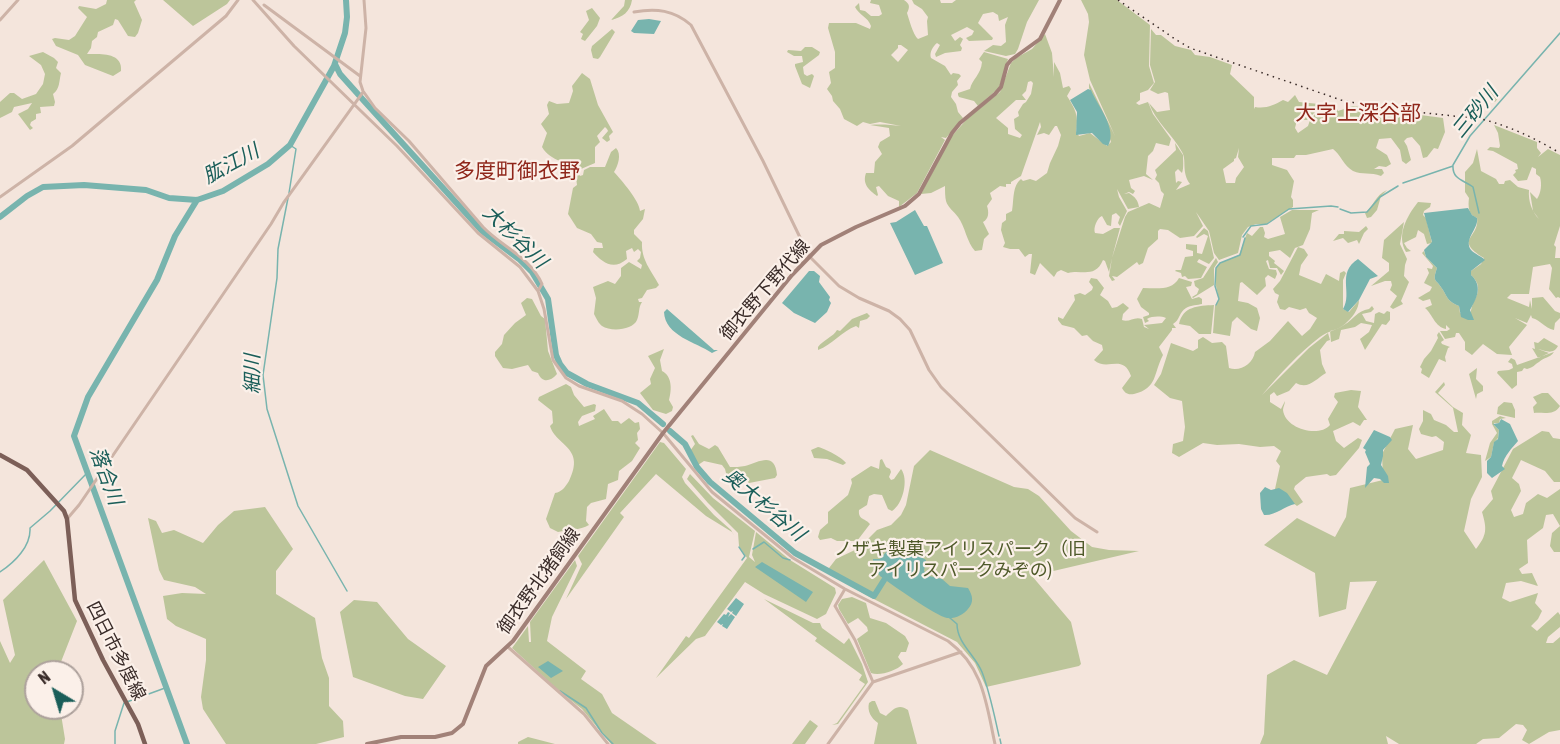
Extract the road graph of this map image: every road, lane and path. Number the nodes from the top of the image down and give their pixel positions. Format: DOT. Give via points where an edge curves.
graph roads {
  1 [pos="18,0"];
  2 [pos="238,0"];
  3 [pos="253,0"];
  4 [pos="364,0"];
  5 [pos="1060,0"];
  6 [pos="264,5"];
  7 [pos="634,12"];
  8 [pos="0,20"];
  9 [pos="359,76"];
  10 [pos="362,93"];
  11 [pos="354,103"];
  12 [pos="0,196"];
  13 [pos="809,256"];
  14 [pos="539,289"];
  15 [pos="663,433"];
  16 [pos="0,456"];
  17 [pos="67,519"];
  18 [pos="1097,532"];
  19 [pos="845,589"];
  20 [pos="508,646"];
  21 [pos="961,651"];
  22 [pos="873,682"];
  23 [pos="145,744"];
  24 [pos="367,744"];
  25 [pos="608,744"];
  26 [pos="828,744"];
  27 [pos="995,744"];
  1 -- 8 [label="street"];
  2 -- 12 [label="street" via="226,16 72,146"];
  3 -- 11 [label="street"];
  4 -- 9 [label="street" via="366,28"];
  5 -- 13 [label="main road, 御衣野下野代線" via="1040,39 1011,60 1001,87 952,133 919,194 905,206 831,239"];
  6 -- 9 [label="street"];
  7 -- 13 [label="street" via="667,11 691,25"];
  9 -- 10 [label="street"];
  10 -- 11 [label="street"];
  10 -- 14 [label="street" via="416,148 483,227 528,263 541,281"];
  11 -- 14 [label="street" via="478,233 520,267"];
  11 -- 17 [label="street"];
  13 -- 15 [label="main road, 御衣野下野代線"];
  13 -- 18 [label="street" via="839,286 900,319 941,387 1075,518"];
  14 -- 15 [label="street" via="550,352 562,374 579,386 622,401"];
  15 -- 19 [label="street" via="703,483 726,504 793,558"];
  15 -- 20 [label="main road, 御衣野北猪飼線"];
  16 -- 17 [label="main road, 四日市多度線" via="27,470 58,503"];
  17 -- 23 [label="main road, 四日市多度線" via="75,600"];
  19 -- 21 [label="street"];
  19 -- 22 [label="street" via="835,606"];
  20 -- 24 [label="main road, 御衣野北猪飼線" via="486,666 463,724 452,733"];
  20 -- 25 [label="street" via="584,714"];
  21 -- 22 [label="street"];
  21 -- 27 [label="street" via="978,677"];
  22 -- 26 [label="street"];
}
